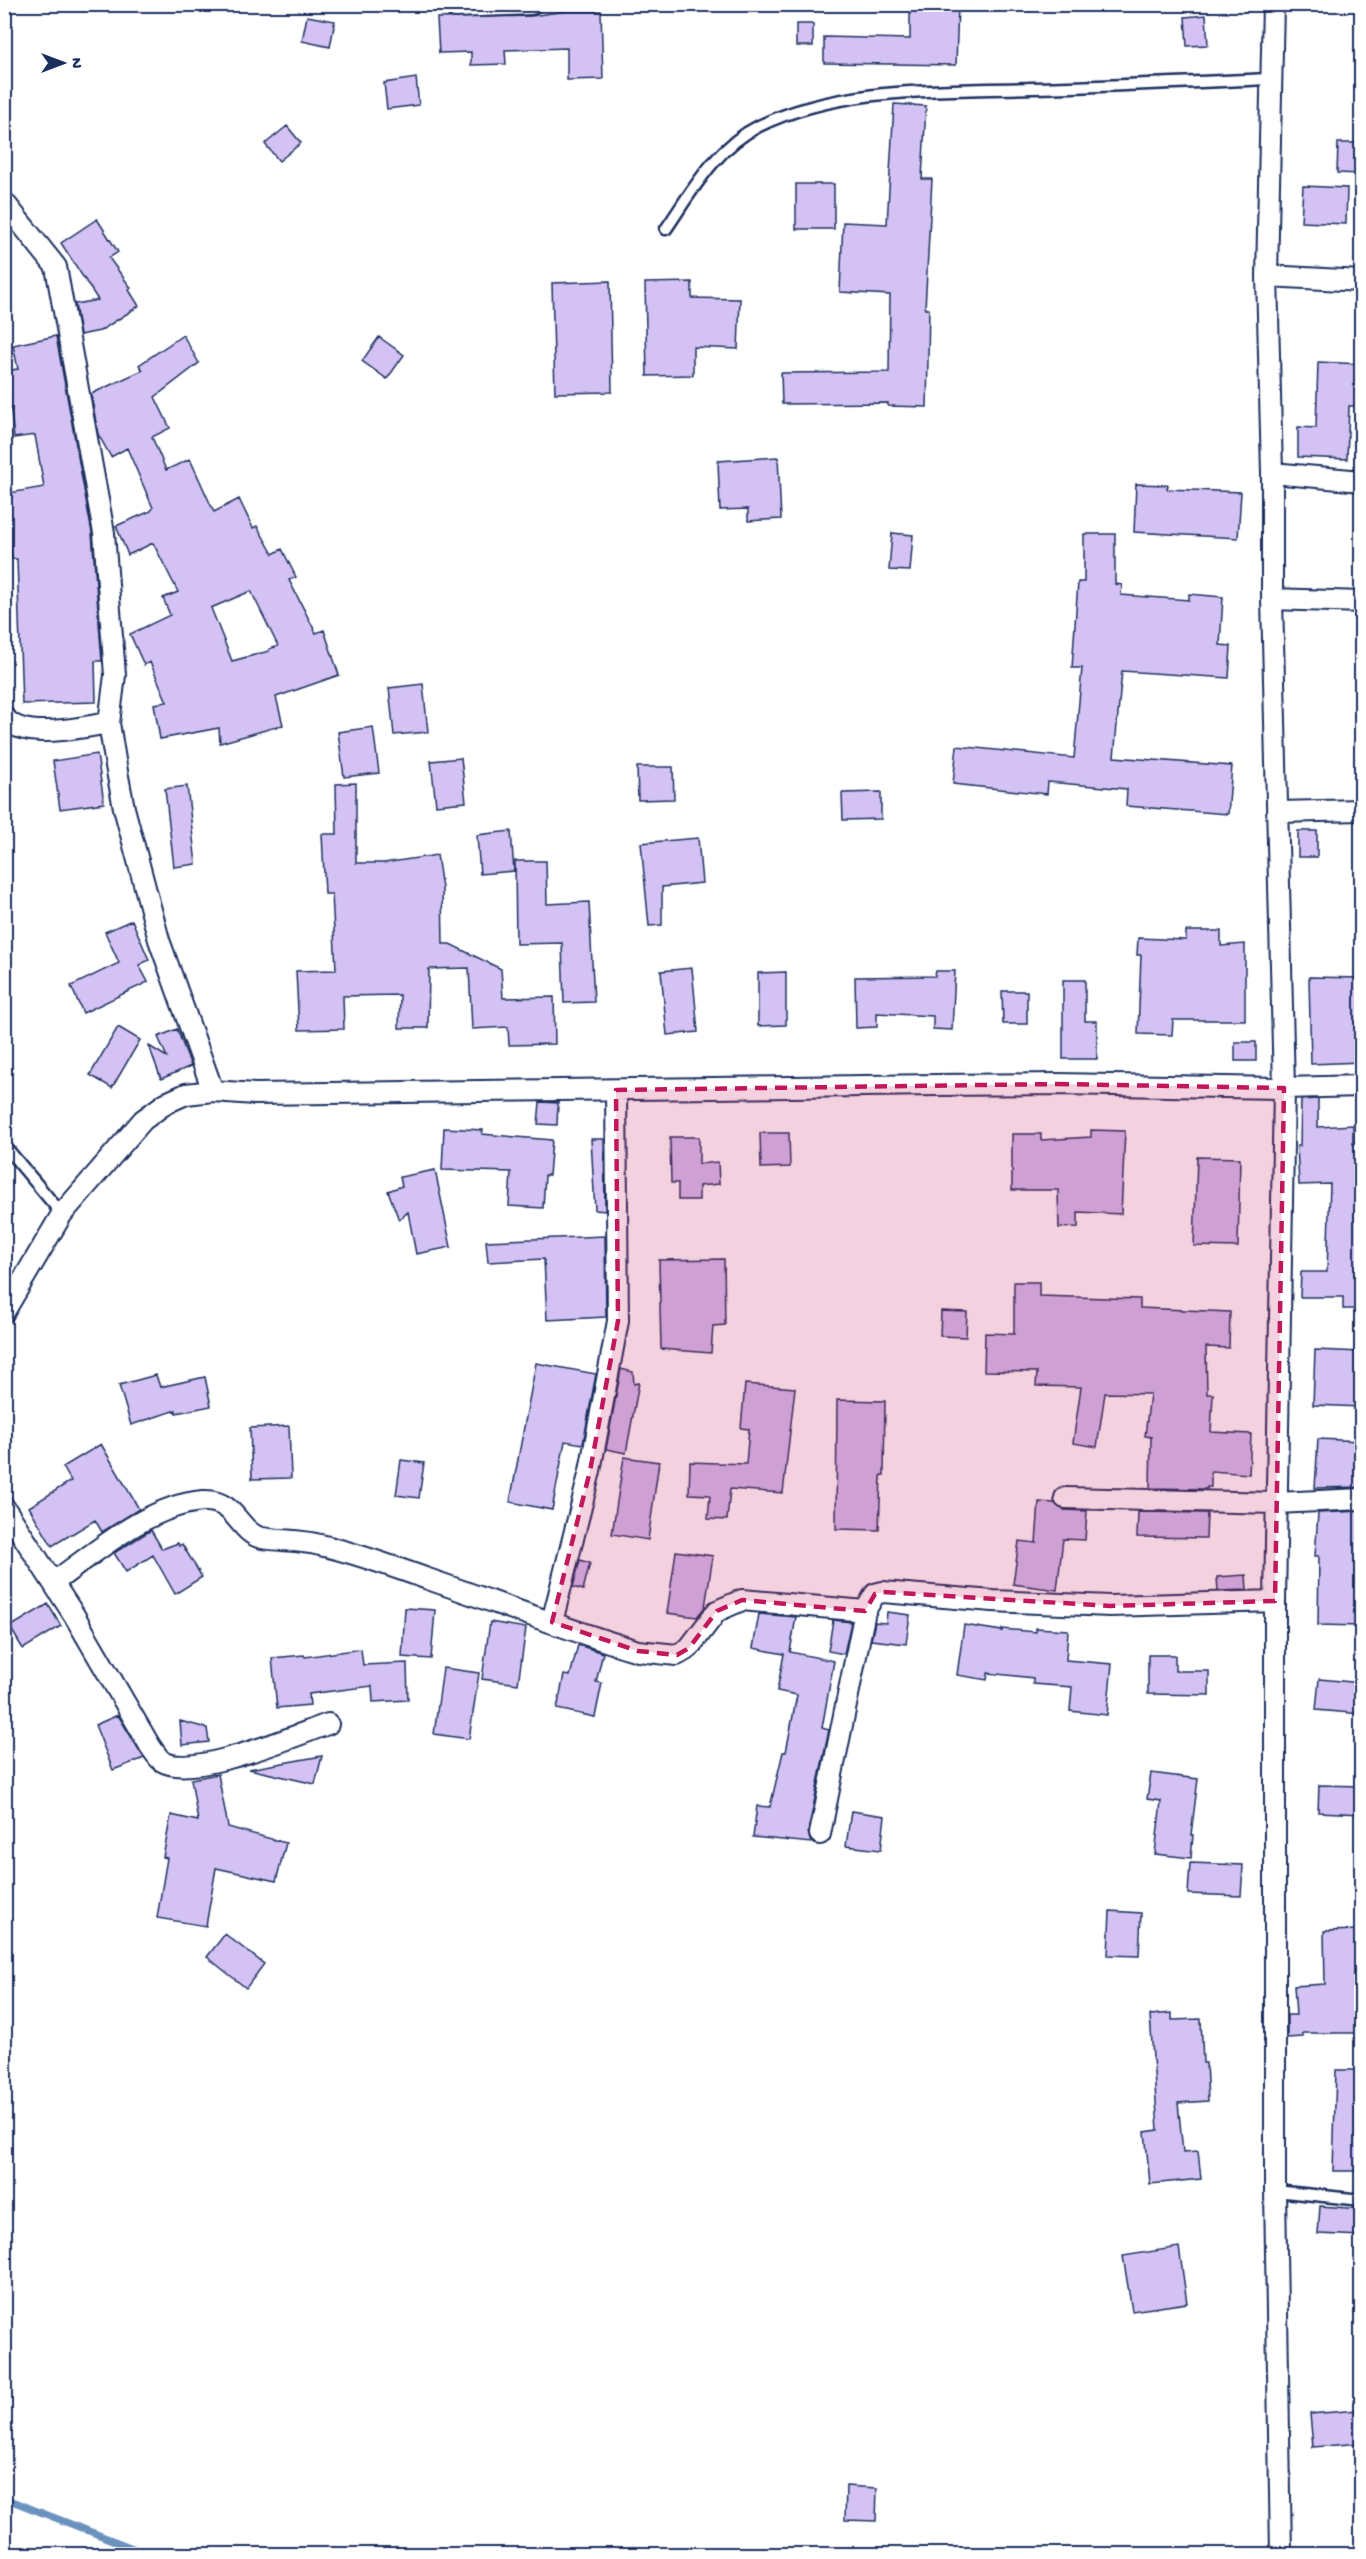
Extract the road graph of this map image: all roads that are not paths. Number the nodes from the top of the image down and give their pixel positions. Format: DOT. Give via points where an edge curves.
graph roads {
  1 [pos="531,4"];
  2 [pos="1273,4"];
  3 [pos="455,7"];
  4 [pos="1272,80"];
  5 [pos="4,202"];
  6 [pos="666,229"];
  7 [pos="1267,276"];
  8 [pos="1362,280"];
  9 [pos="1272,472"];
  10 [pos="1362,481"];
  11 [pos="1272,599"];
  12 [pos="1362,602"];
  13 [pos="4,717"];
  14 [pos="110,723"];
  15 [pos="1362,810"];
  16 [pos="1278,812"];
  17 [pos="1362,1086"];
  18 [pos="1284,1088"];
  19 [pos="616,1090"];
  20 [pos="213,1091"];
  21 [pos="4,1145"];
  22 [pos="62,1214"];
  23 [pos="4,1312"];
  24 [pos="1065,1498"];
  25 [pos="1362,1499"];
  26 [pos="1276,1503"];
  27 [pos="4,1507"];
  28 [pos="54,1582"];
  29 [pos="1275,1601"];
  30 [pos="865,1611"];
  31 [pos="552,1622"];
  32 [pos="328,1724"];
  33 [pos="820,1834"];
  34 [pos="1275,2191"];
  35 [pos="1362,2200"];
  36 [pos="1281,2554"];
  1 -- 3 [label="street"];
  2 -- 4 [label="street"];
  4 -- 6 [label="lane" via="904,92 811,106 759,126 738,140 711,164"];
  4 -- 7 [label="street"];
  5 -- 14 [label="street" via="56,267 104,533 115,675"];
  7 -- 8 [label="street"];
  7 -- 9 [label="street"];
  9 -- 10 [label="street"];
  9 -- 11 [label="street"];
  11 -- 12 [label="street"];
  11 -- 16 [label="street"];
  13 -- 14 [label="street" via="11,726 27,730"];
  14 -- 20 [label="street" via="124,808 159,940"];
  15 -- 16 [label="street"];
  16 -- 18 [label="street"];
  17 -- 18 [label="street"];
  18 -- 19 [label="street" via="1057,1084"];
  18 -- 26 [label="street"];
  19 -- 20 [label="street" via="255,1094"];
  19 -- 31 [label="street" via="618,1321 590,1471"];
  20 -- 22 [label="street" via="186,1094 143,1120"];
  21 -- 22 [label="lane"];
  22 -- 23 [label="street"];
  24 -- 26 [label="street"];
  25 -- 26 [label="street"];
  26 -- 29 [label="street"];
  27 -- 28 [label="street"];
  28 -- 31 [label="street" via="140,1523 175,1505 206,1501 234,1512 245,1527 261,1538 321,1545"];
  28 -- 32 [label="street" via="129,1713 162,1761 182,1766 213,1762"];
  29 -- 30 [label="street" via="1110,1606 883,1592 875,1594"];
  29 -- 34 [label="street"];
  30 -- 31 [label="street" via="742,1600 717,1611 689,1648 677,1655 638,1651"];
  30 -- 33 [label="street"];
  34 -- 35 [label="lane"];
  34 -- 36 [label="street"];
}
